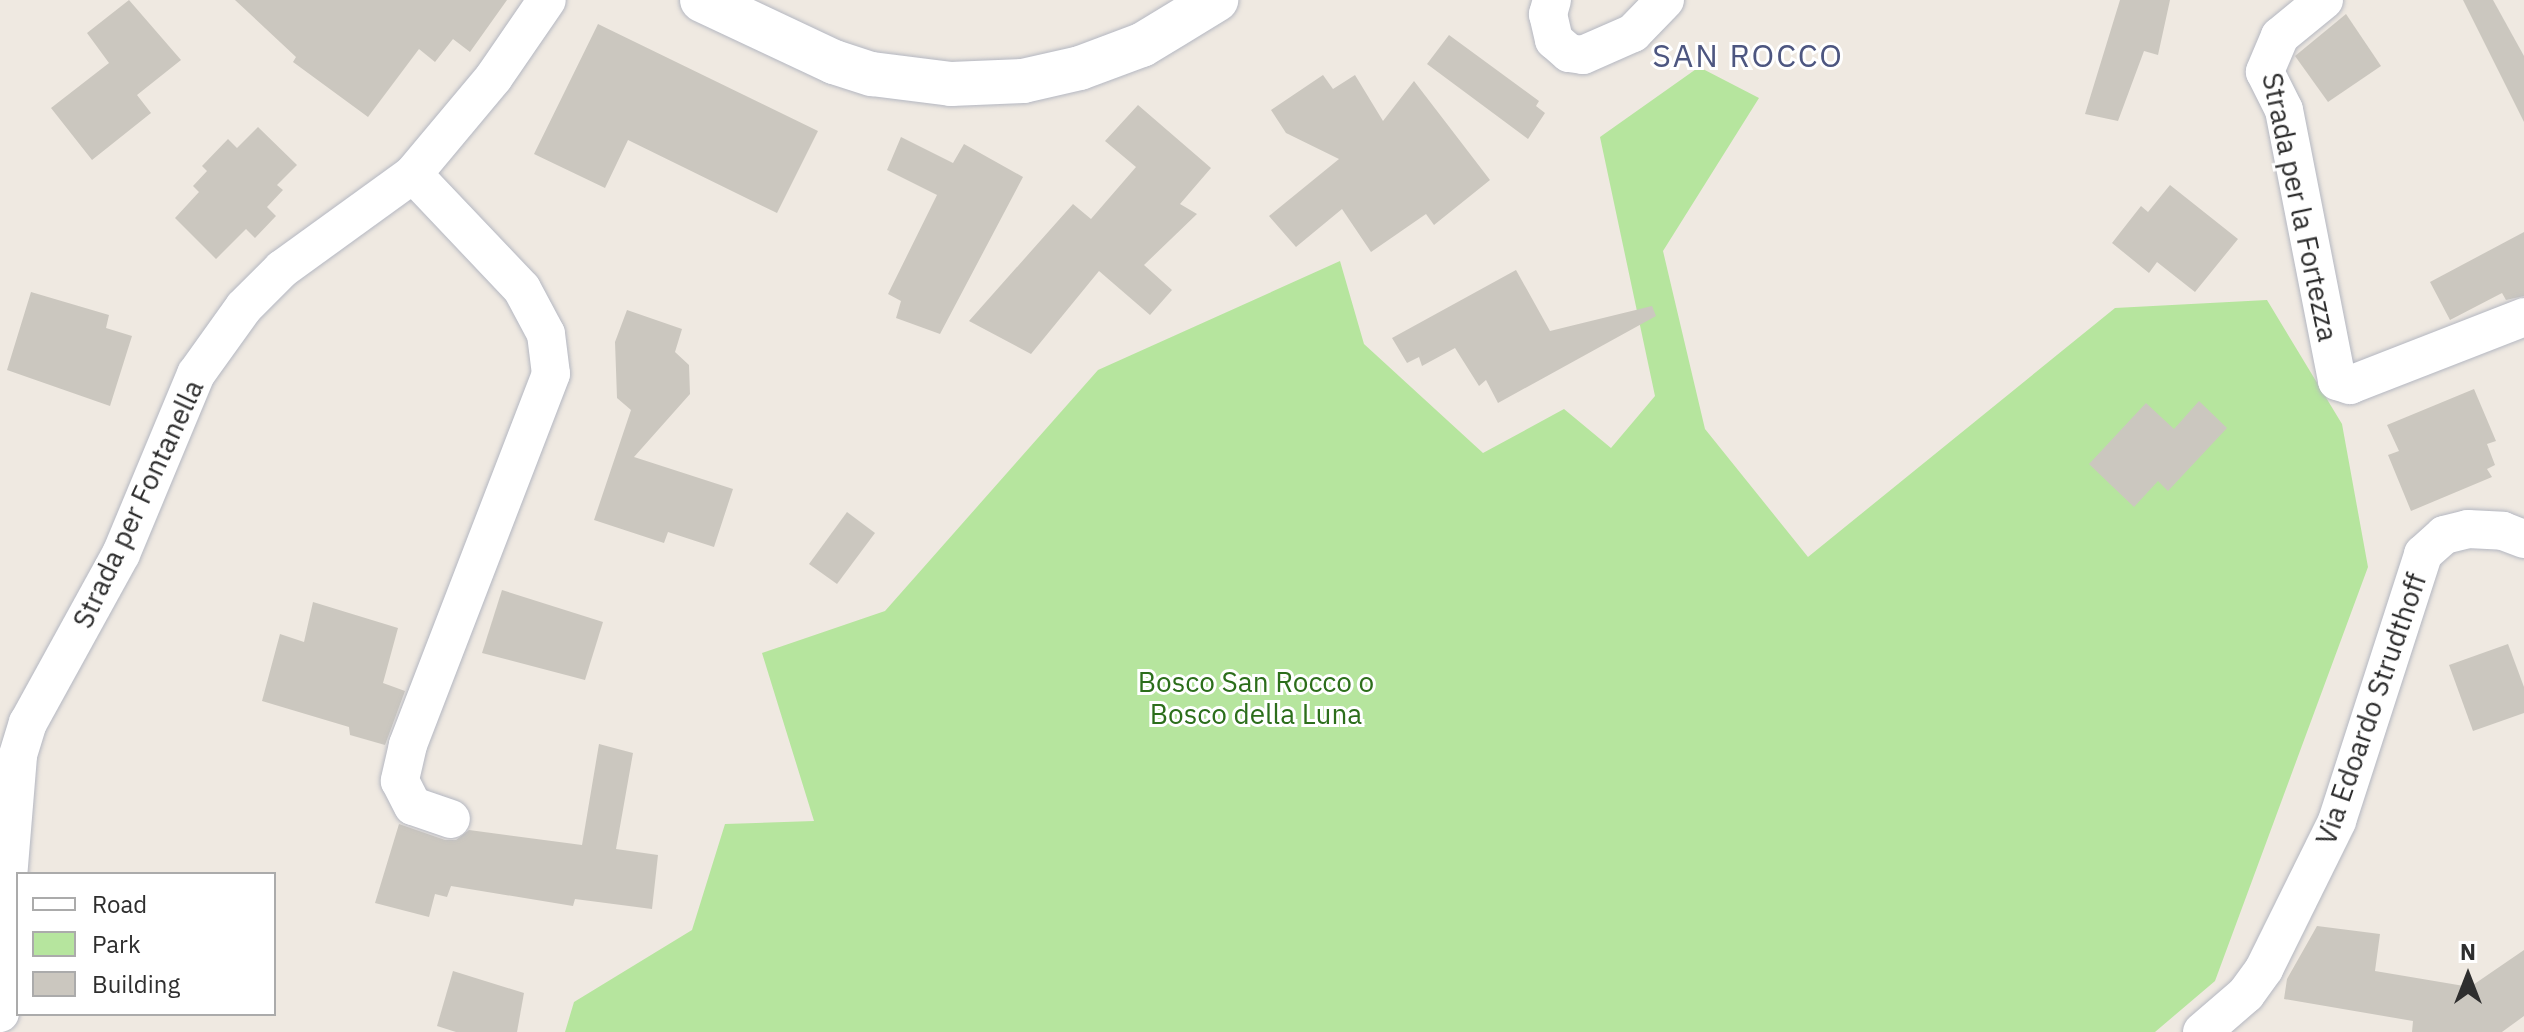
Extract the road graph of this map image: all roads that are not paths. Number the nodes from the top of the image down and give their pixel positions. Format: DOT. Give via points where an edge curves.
graph roads {
  1 [pos="547,0"];
  2 [pos="702,0"];
  3 [pos="1216,0"];
  4 [pos="1552,0"];
  5 [pos="1665,0"];
  6 [pos="2324,0"];
  7 [pos="413,174"];
  8 [pos="2524,317"];
  9 [pos="2524,539"];
  10 [pos="451,819"];
  11 [pos="0,1013"];
  12 [pos="2202,1032"];
  1 -- 7 [label="street, Strada per Fontanella" via="494,77"];
  2 -- 3 [label="main road" via="797,46 872,74 986,84 1048,77 1110,58 1177,27"];
  4 -- 5 [label="street" via="1548,14 1554,40 1569,53 1583,55 1633,33"];
  6 -- 8 [label="street, Strada per la Fortezza" via="2280,36 2265,72 2284,110 2337,381 2350,385"];
  7 -- 10 [label="street" via="522,289 546,334 551,374 408,745 400,781 413,806"];
  7 -- 11 [label="street, Strada per Fontanella" via="282,269 244,307 196,374 121,554 28,723 18,755 7,890 8,964"];
  9 -- 12 [label="street, Via Edoardo Strudthoff" via="2503,531 2468,529 2444,535 2423,554 2337,821 2264,969 2246,994"];
}
